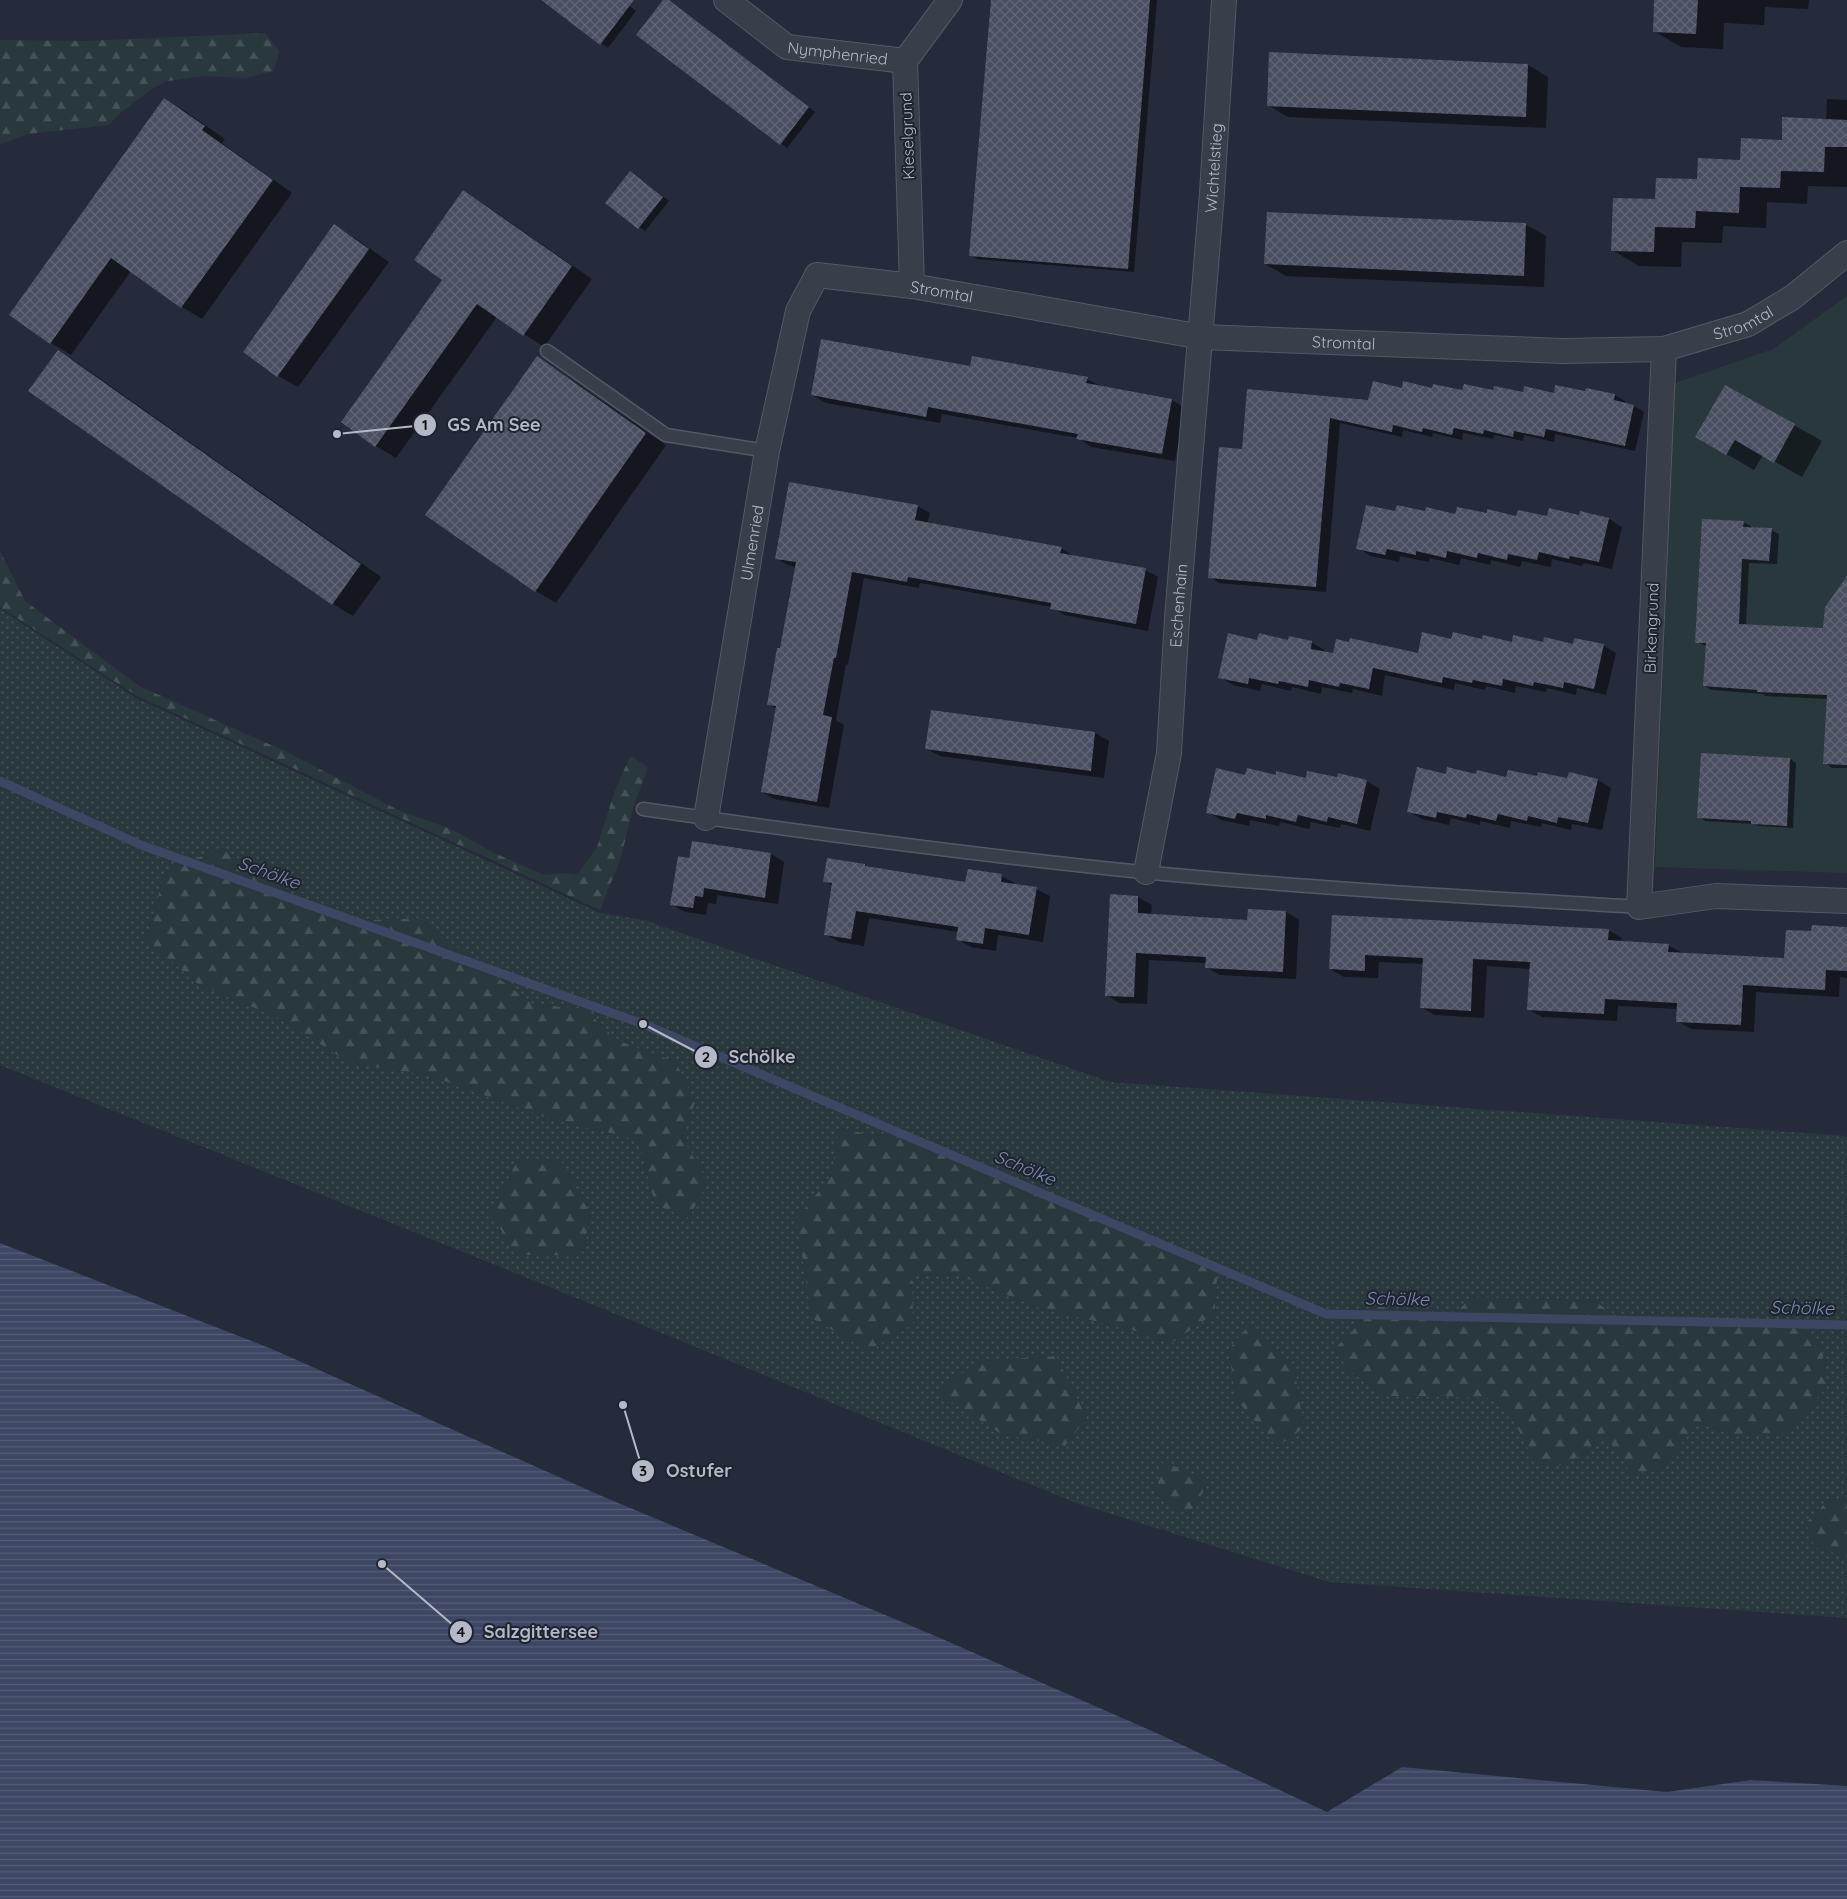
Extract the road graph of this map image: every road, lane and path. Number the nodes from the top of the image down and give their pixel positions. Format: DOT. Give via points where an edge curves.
graph roads {
  1 [pos="726,0"];
  2 [pos="950,0"];
  3 [pos="1224,0"];
  4 [pos="905,61"];
  5 [pos="1847,253"];
  6 [pos="818,275"];
  7 [pos="912,286"];
  8 [pos="1202,337"];
  9 [pos="1664,349"];
  10 [pos="547,351"];
  11 [pos="768,451"];
  12 [pos="643,809"];
  13 [pos="706,818"];
  14 [pos="1146,872"];
  15 [pos="1847,902"];
  16 [pos="1639,907"];
  1 -- 4 [label="street, Nymphenried" via="787,47"];
  2 -- 4 [label="street"];
  3 -- 8 [label="street, Wichtelstieg"];
  4 -- 7 [label="street, Kieselgrund"];
  5 -- 9 [label="street, Stromtal" via="1793,297 1748,324"];
  6 -- 7 [label="street, Stromtal"];
  6 -- 11 [label="street, Ulmenried" via="798,311"];
  7 -- 8 [label="street, Stromtal"];
  8 -- 9 [label="street, Stromtal" via="1563,351"];
  8 -- 14 [label="street, Eschenhain" via="1169,753"];
  9 -- 16 [label="street, Birkengrund"];
  10 -- 11 [label="lane" via="666,435"];
  11 -- 13 [label="street, Ulmenried"];
  12 -- 13 [label="lane"];
  13 -- 14 [label="lane" via="937,850"];
  14 -- 16 [label="lane" via="1361,890"];
  15 -- 16 [label="street" via="1716,896"];
}
